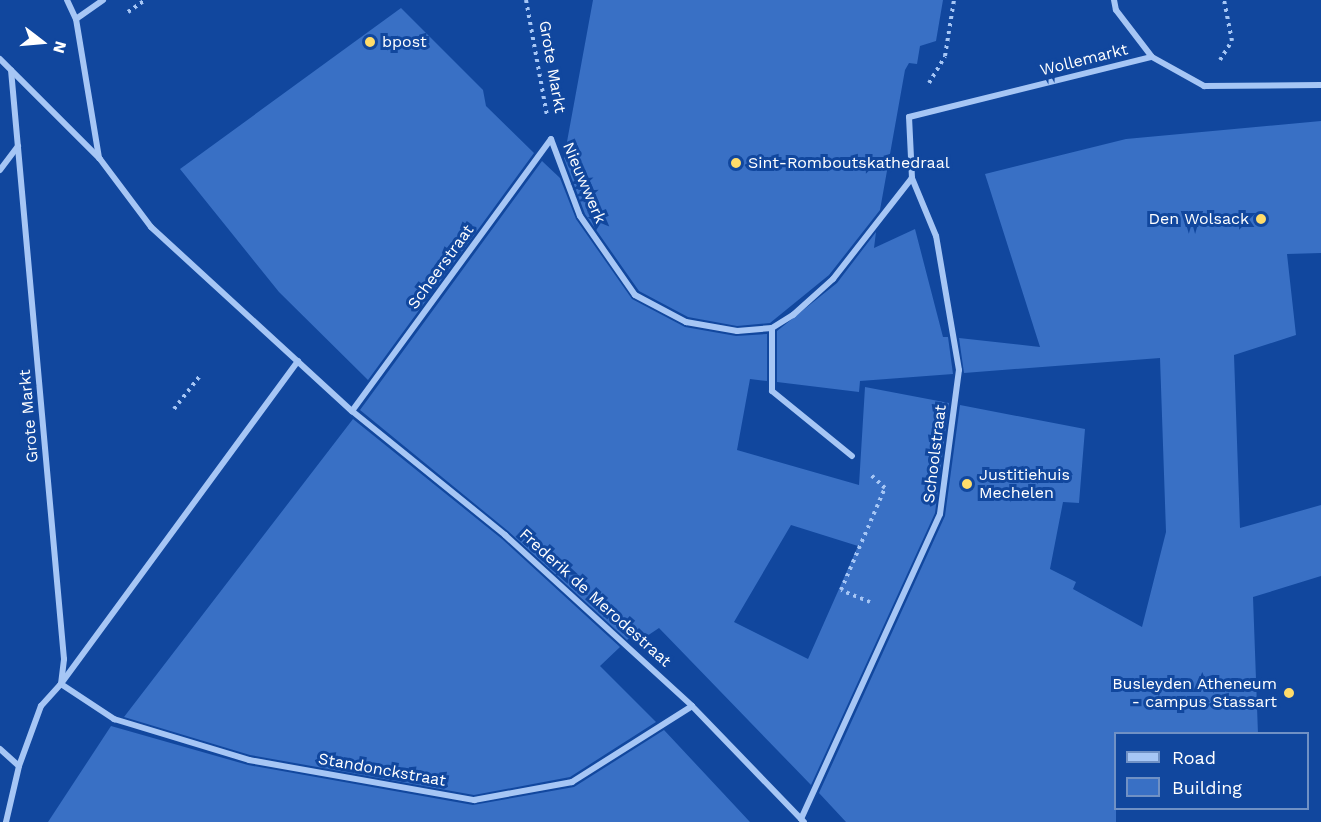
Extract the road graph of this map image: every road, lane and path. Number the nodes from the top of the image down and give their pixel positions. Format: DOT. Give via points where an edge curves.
graph roads {
  1 [pos="67,0"];
  2 [pos="103,0"];
  3 [pos="145,0"];
  4 [pos="526,0"];
  5 [pos="954,0"];
  6 [pos="1114,0"];
  7 [pos="1224,0"];
  8 [pos="135,7"];
  9 [pos="76,20"];
  10 [pos="1152,57"];
  11 [pos="0,59"];
  12 [pos="11,69"];
  13 [pos="1321,85"];
  14 [pos="1204,86"];
  15 [pos="909,117"];
  16 [pos="551,139"];
  17 [pos="18,146"];
  18 [pos="100,159"];
  19 [pos="0,170"];
  20 [pos="912,178"];
  21 [pos="772,328"];
  22 [pos="298,361"];
  23 [pos="199,377"];
  24 [pos="174,409"];
  25 [pos="352,411"];
  26 [pos="852,456"];
  27 [pos="896,613"];
  28 [pos="60,684"];
  29 [pos="692,706"];
  30 [pos="0,749"];
  31 [pos="19,766"];
  32 [pos="803,820"];
  33 [pos="6,822"];
  1 -- 9 [label="street"];
  2 -- 9 [label="street"];
  3 -- 8 [label="path"];
  4 -- 16 [label="path, Grote Markt"];
  5 -- 15 [label="path" via="945,56"];
  6 -- 10 [label="street" via="1116,10"];
  7 -- 14 [label="path" via="1232,41"];
  9 -- 18 [label="street"];
  10 -- 14 [label="street, Wollemarkt"];
  10 -- 15 [label="street, Wollemarkt"];
  11 -- 12 [label="street"];
  12 -- 17 [label="street, Grote Markt"];
  12 -- 18 [label="street"];
  13 -- 14 [label="street, Wollemarkt"];
  15 -- 20 [label="street"];
  16 -- 21 [label="street, Nieuwwerk" via="580,216 634,295 686,322 737,331"];
  16 -- 25 [label="street, Scheerstraat"];
  17 -- 19 [label="street"];
  17 -- 28 [label="street, Grote Markt" via="64,659"];
  18 -- 22 [label="street" via="151,227"];
  20 -- 21 [label="street" via="833,279"];
  20 -- 27 [label="street, Schoolstraat" via="936,236 959,370 940,514"];
  21 -- 26 [label="street" via="772,392"];
  22 -- 25 [label="street"];
  22 -- 28 [label="street"];
  23 -- 24 [label="path"];
  25 -- 29 [label="street, Frederik de Merodestraat" via="505,534"];
  26 -- 27 [label="path" via="885,488 841,590"];
  27 -- 32 [label="street, Schoolstraat"];
  28 -- 29 [label="street, Standonckstraat" via="114,719 249,760 474,800 572,782"];
  28 -- 31 [label="street" via="41,706"];
  29 -- 32 [label="street, Frederik de Merodestraat"];
  30 -- 31 [label="street"];
  31 -- 33 [label="street"];
}
